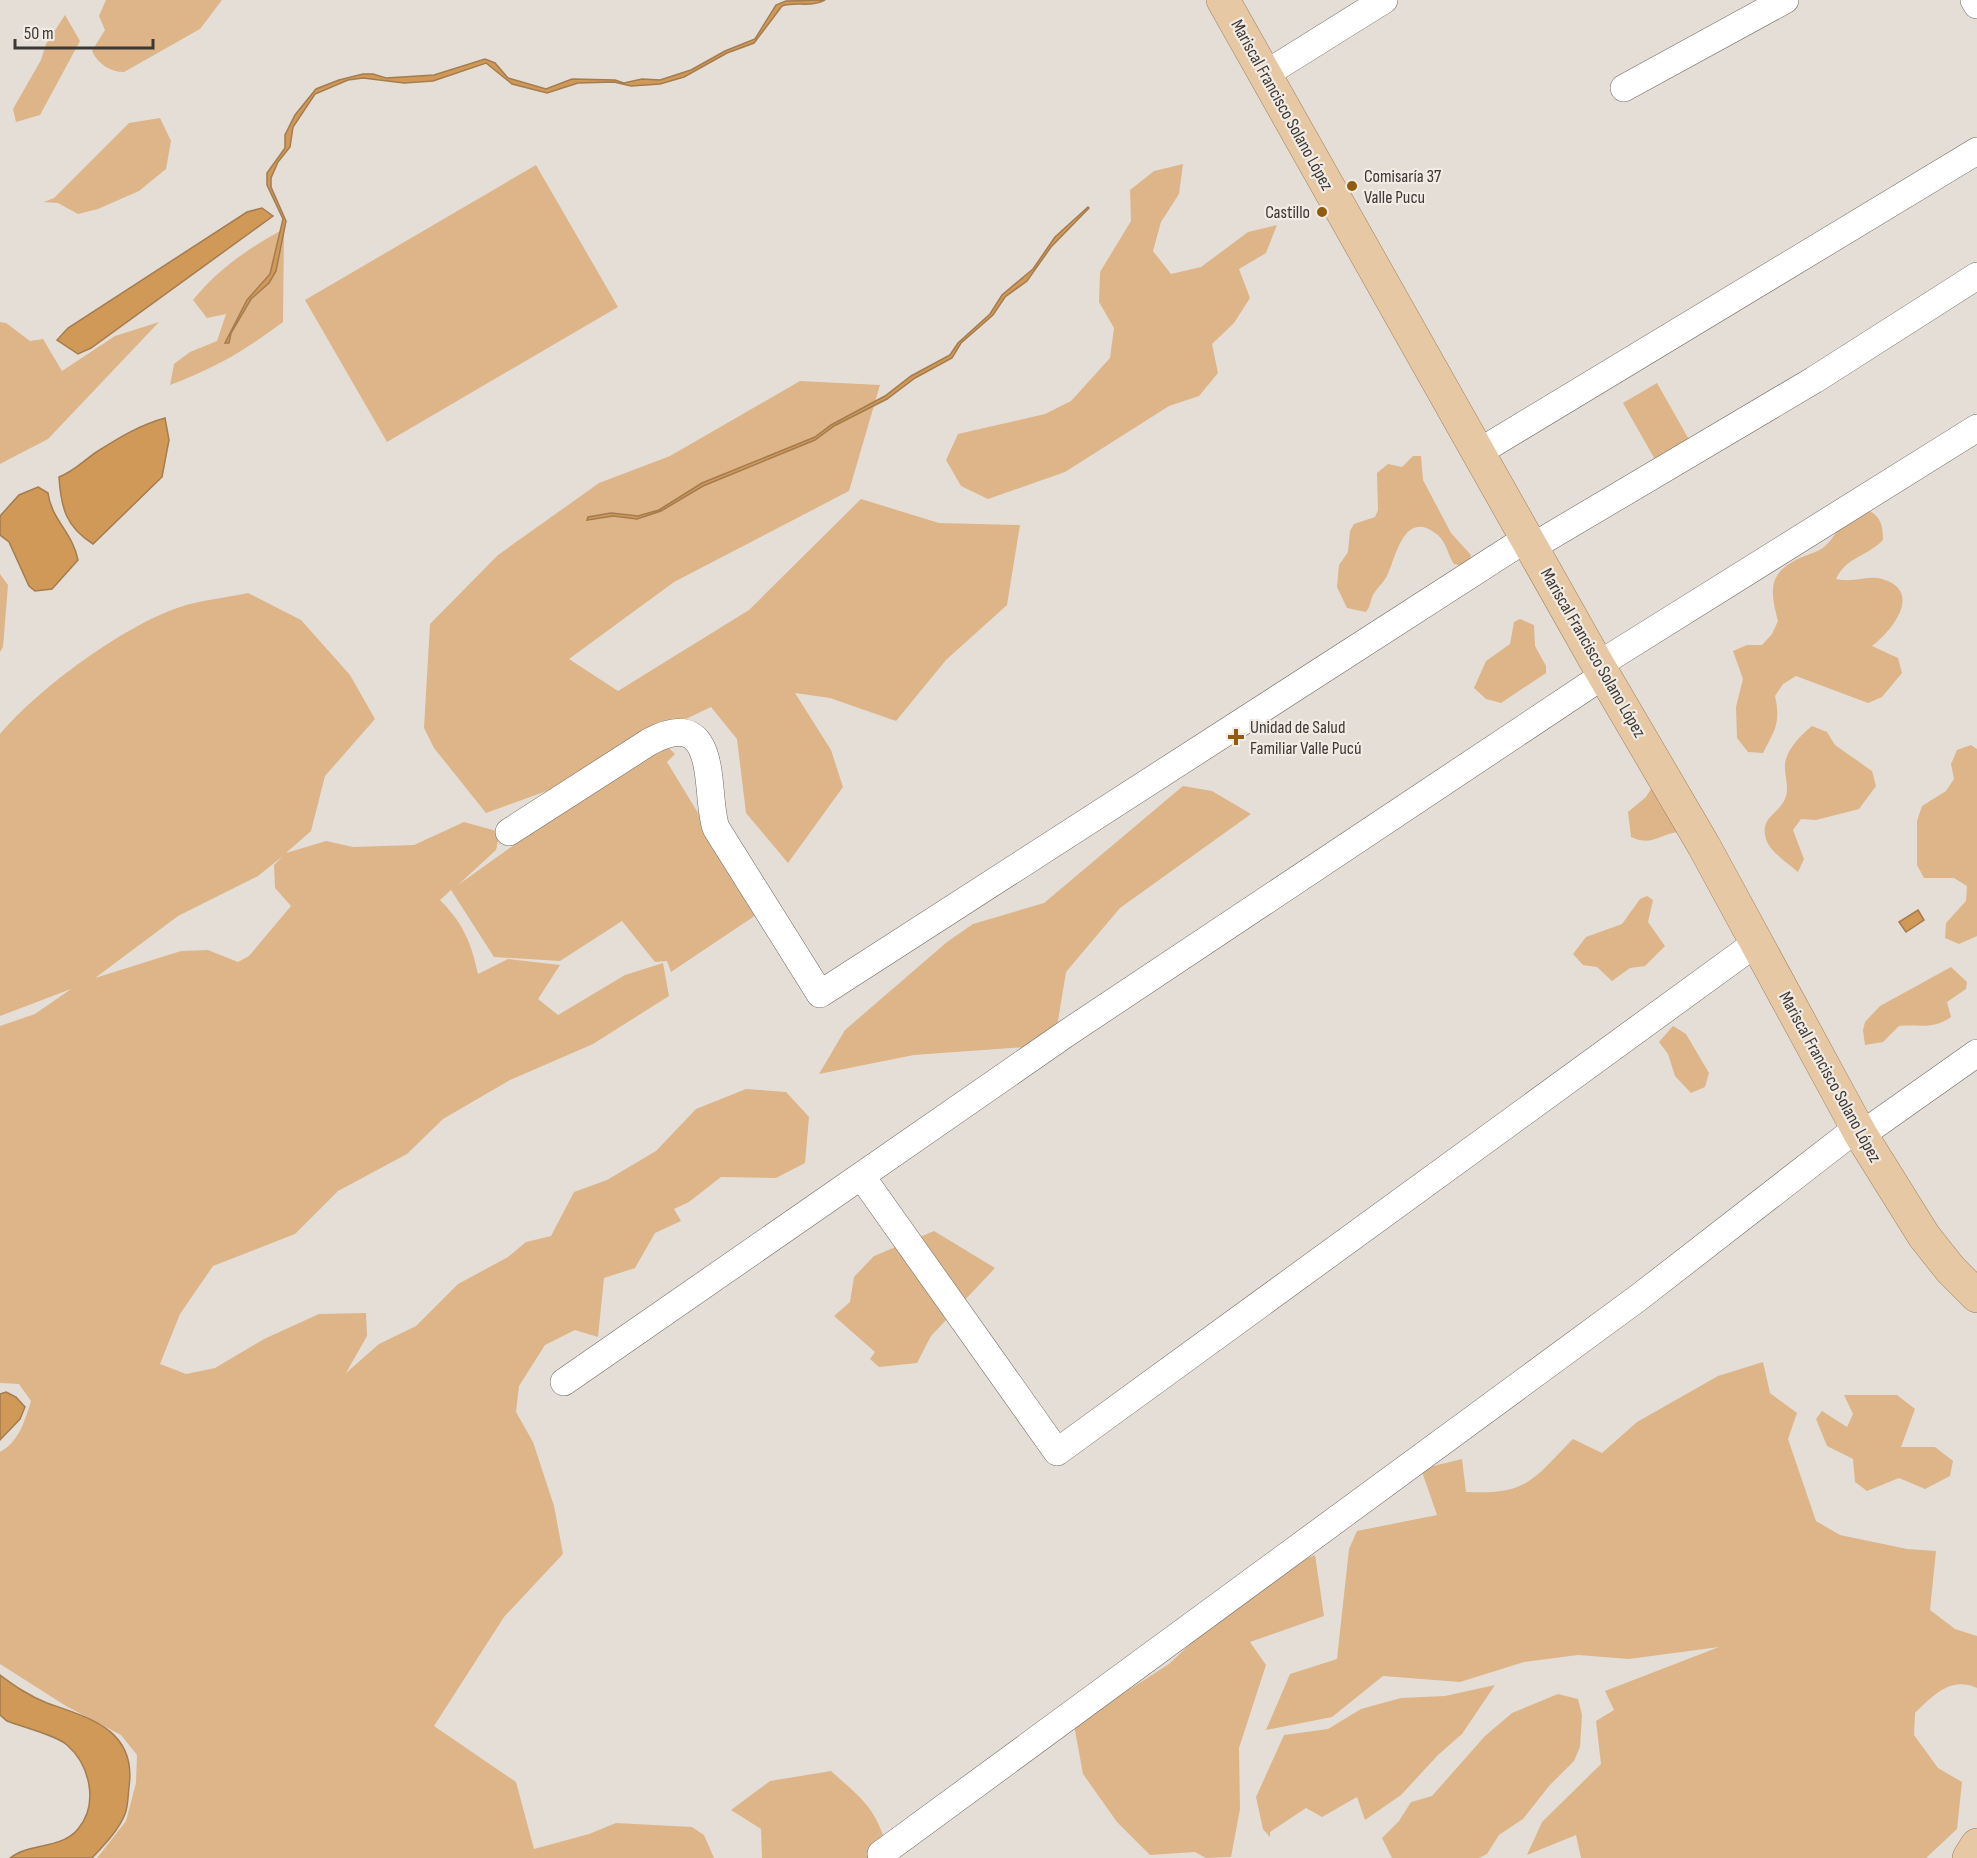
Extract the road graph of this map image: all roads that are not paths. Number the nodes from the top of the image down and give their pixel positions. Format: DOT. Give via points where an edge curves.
graph roads {
  1 [pos="1223,0"];
  2 [pos="1384,0"];
  3 [pos="1785,0"];
  4 [pos="1974,0"];
  5 [pos="1977,5"];
  6 [pos="1264,75"];
  7 [pos="1624,88"];
  8 [pos="1977,151"];
  9 [pos="1977,277"];
  10 [pos="1977,428"];
  11 [pos="1479,452"];
  12 [pos="1529,542"];
  13 [pos="1601,670"];
  14 [pos="509,832"];
  15 [pos="1756,944"];
  16 [pos="1977,1053"];
  17 [pos="1859,1131"];
  18 [pos="862,1177"];
  19 [pos="1977,1296"];
  20 [pos="564,1382"];
  21 [pos="1977,1845"];
  22 [pos="881,1854"];
  23 [pos="1969,1858"];
  1 -- 6 [label="main road, Mariscal Francisco Solano López"];
  2 -- 6 [label="street"];
  3 -- 7 [label="street"];
  4 -- 5 [label="street"];
  6 -- 11 [label="main road, Mariscal Francisco Solano López"];
  8 -- 11 [label="street"];
  9 -- 12 [label="street" via="1814,380"];
  10 -- 13 [label="street"];
  11 -- 12 [label="main road, Mariscal Francisco Solano López"];
  12 -- 13 [label="main road, Mariscal Francisco Solano López"];
  12 -- 14 [label="street" via="820,994 716,828 709,769 701,749 688,736 663,734"];
  13 -- 15 [label="main road, Mariscal Francisco Solano López"];
  13 -- 18 [label="street"];
  15 -- 17 [label="main road, Mariscal Francisco Solano López"];
  15 -- 18 [label="street" via="1057,1452"];
  16 -- 17 [label="street"];
  17 -- 19 [label="main road, Mariscal Francisco Solano López" via="1924,1236"];
  17 -- 22 [label="street"];
  18 -- 20 [label="street"];
  21 -- 23 [label="main road"];
}
